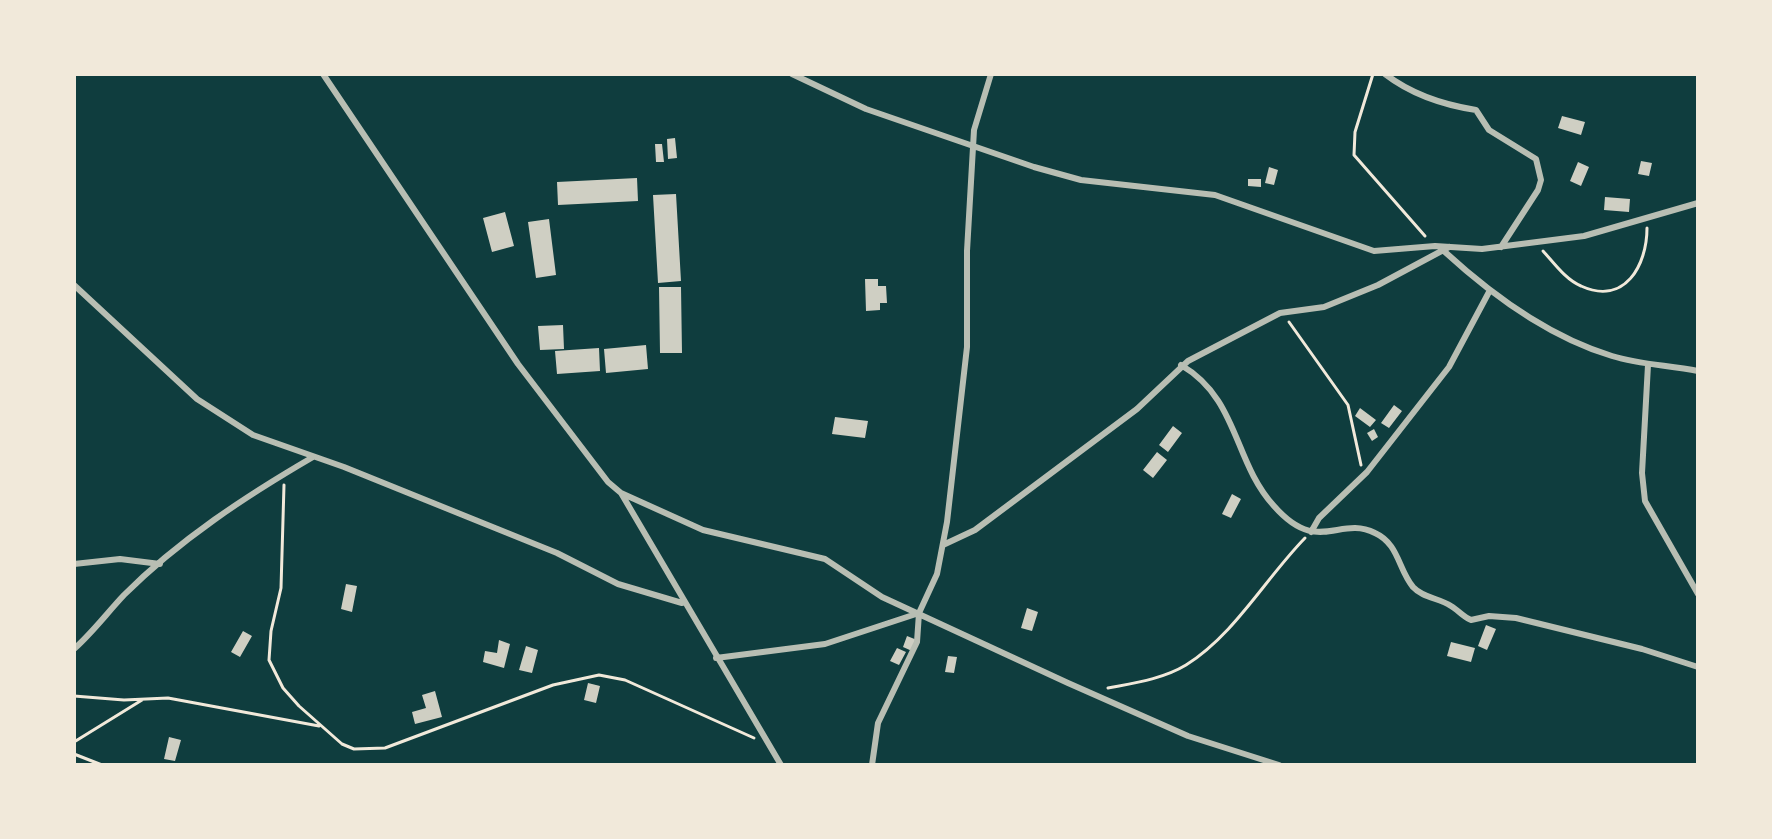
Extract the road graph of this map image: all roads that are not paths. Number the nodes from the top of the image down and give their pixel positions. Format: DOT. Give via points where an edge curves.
graph roads {
  1 [pos="323,74"];
  2 [pos="792,74"];
  3 [pos="991,74"];
  4 [pos="1385,74"];
  5 [pos="974,145"];
  6 [pos="1698,203"];
  7 [pos="1501,247"];
  8 [pos="1447,249"];
  9 [pos="74,285"];
  10 [pos="1489,292"];
  11 [pos="1181,365"];
  12 [pos="1648,365"];
  13 [pos="1698,371"];
  14 [pos="313,457"];
  15 [pos="621,493"];
  16 [pos="1311,532"];
  17 [pos="942,546"];
  18 [pos="74,564"];
  19 [pos="160,564"];
  20 [pos="1698,594"];
  21 [pos="683,604"];
  22 [pos="919,613"];
  23 [pos="74,649"];
  24 [pos="716,658"];
  25 [pos="1698,667"];
  26 [pos="781,765"];
  27 [pos="872,765"];
  28 [pos="1279,765"];
  1 -- 15 [label="street" via="518,364"];
  2 -- 5 [label="street" via="855,105"];
  3 -- 5 [label="street" via="977,110"];
  4 -- 7 [label="street" via="1409,90 1481,113 1489,130 1536,159 1538,190"];
  5 -- 8 [label="street" via="1066,177 1215,195 1360,248"];
  5 -- 17 [label="street" via="963,398"];
  6 -- 7 [label="street" via="1584,236"];
  7 -- 8 [label="street"];
  8 -- 10 [label="street"];
  8 -- 11 [label="street" via="1341,301 1280,313"];
  9 -- 14 [label="street" via="197,399 253,435"];
  10 -- 12 [label="street" via="1590,348"];
  10 -- 16 [label="street" via="1449,367 1363,477"];
  11 -- 16 [label="street" via="1209,387 1228,412 1251,472 1272,505"];
  11 -- 17 [label="street" via="1137,409 975,530"];
  12 -- 13 [label="street"];
  12 -- 20 [label="street" via="1645,501"];
  14 -- 19 [label="street" via="219,516"];
  14 -- 21 [label="street" via="557,553 618,584"];
  15 -- 21 [label="street"];
  15 -- 22 [label="street" via="703,530 825,559 874,592"];
  16 -- 25 [label="street" via="1378,533 1395,549 1420,594 1449,604 1471,620 1516,618"];
  17 -- 22 [label="street" via="937,574"];
  18 -- 19 [label="street" via="120,559"];
  19 -- 23 [label="street"];
  21 -- 24 [label="street"];
  22 -- 24 [label="street" via="825,644"];
  22 -- 27 [label="street" via="919,636 878,723"];
  22 -- 28 [label="street" via="1188,736"];
  24 -- 26 [label="street"];
}
